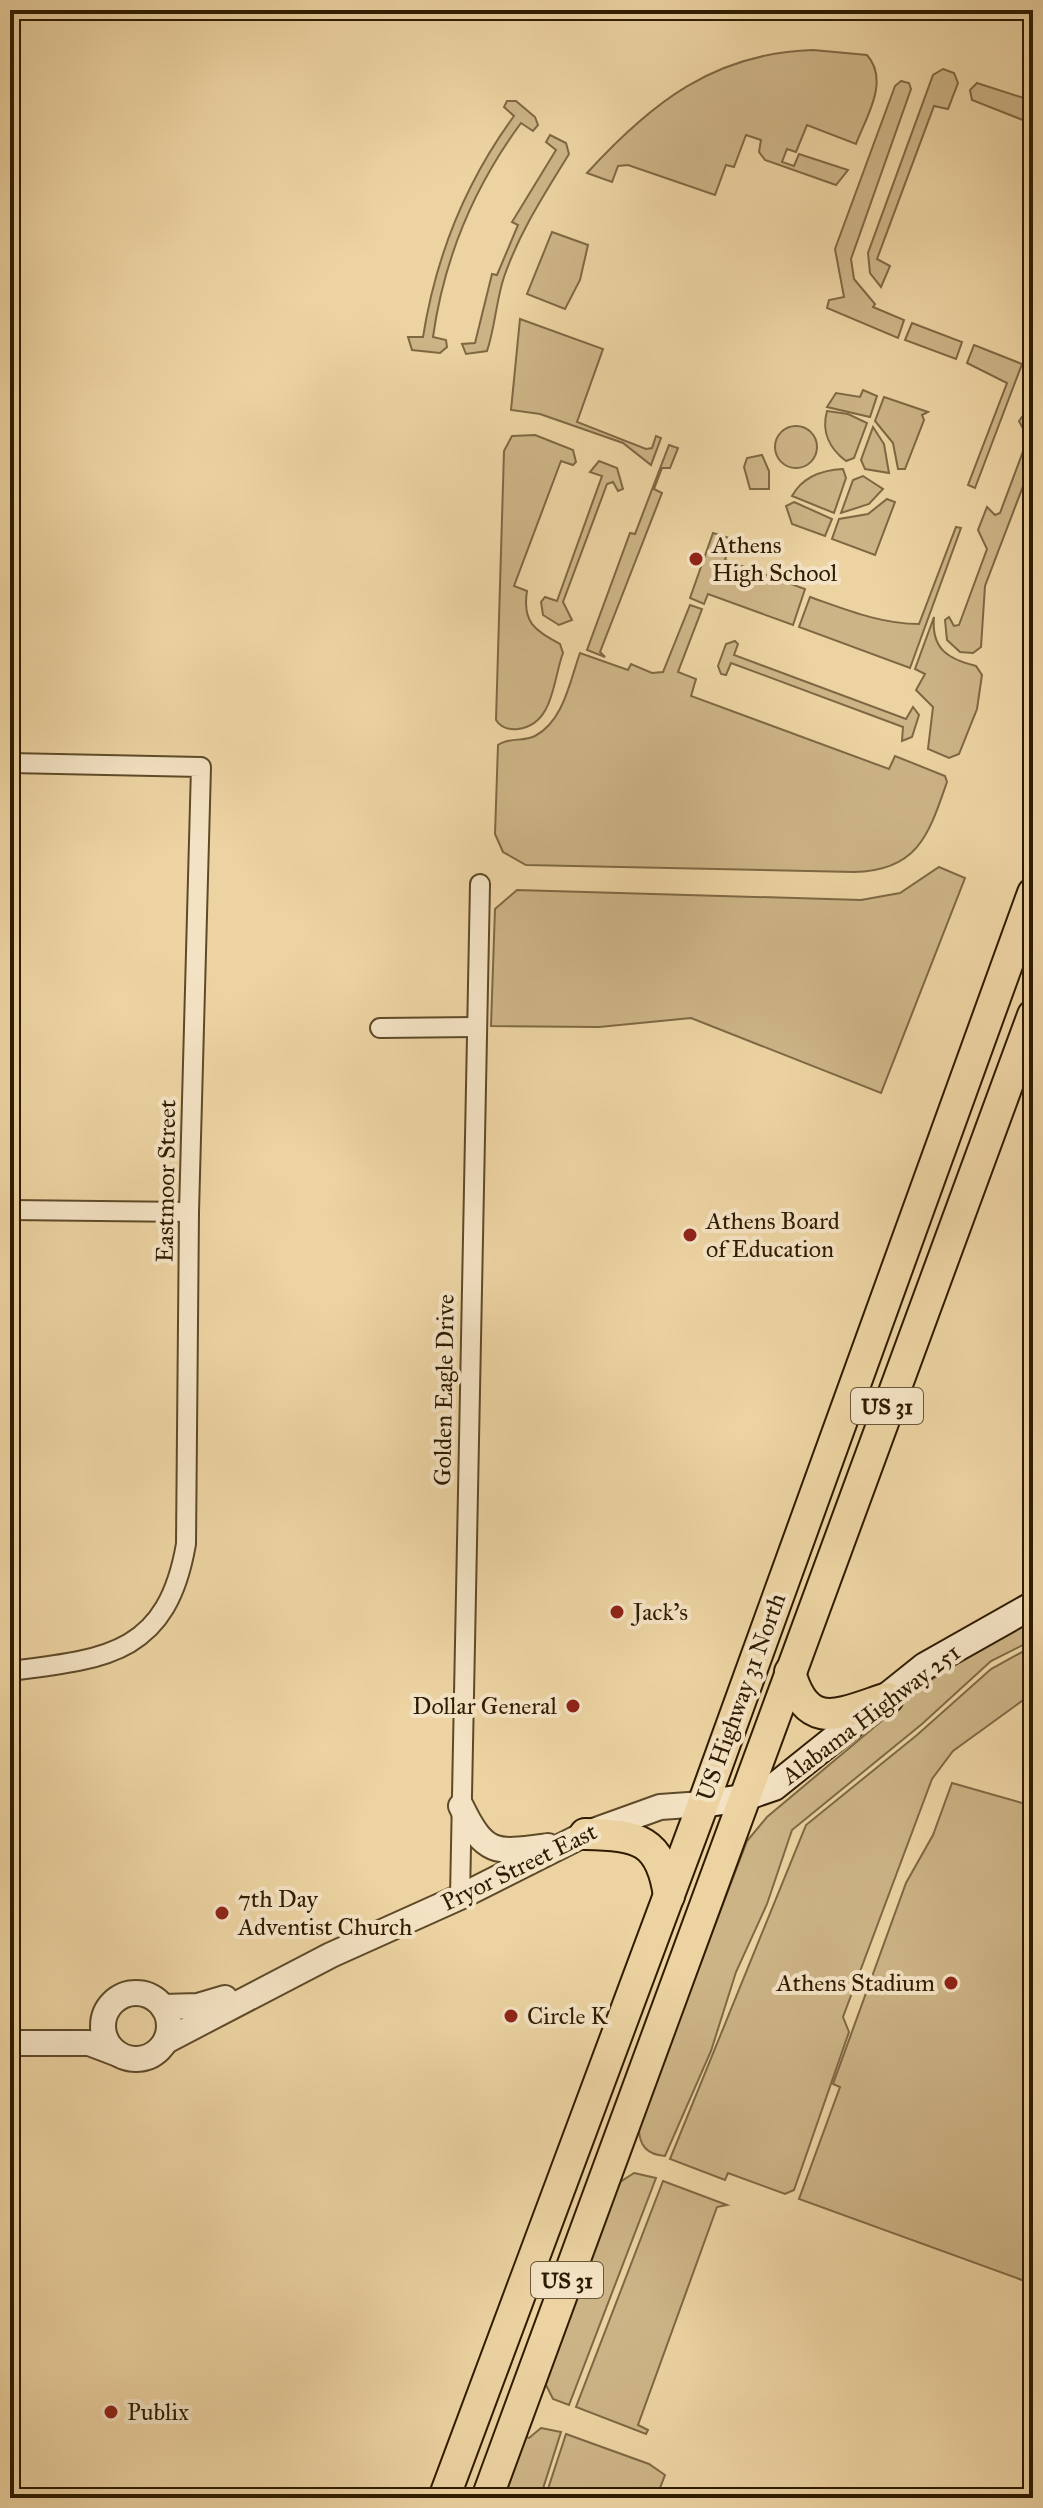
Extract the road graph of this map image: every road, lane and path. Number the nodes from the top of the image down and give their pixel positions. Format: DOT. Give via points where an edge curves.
graph roads {
  1 [pos="10,763"];
  2 [pos="480,884"];
  3 [pos="1033,893"];
  4 [pos="1033,1015"];
  5 [pos="476,1027"];
  6 [pos="380,1028"];
  7 [pos="10,1210"];
  8 [pos="189,1212"];
  9 [pos="1033,1605"];
  10 [pos="10,1671"];
  11 [pos="790,1672"];
  12 [pos="888,1698"];
  13 [pos="742,1798"];
  14 [pos="703,1804"];
  15 [pos="461,1806"];
  16 [pos="576,1839"];
  17 [pos="669,1896"];
  18 [pos="460,1897"];
  19 [pos="255,1993"];
  20 [pos="163,2007"];
  21 [pos="105,2017"];
  22 [pos="166,2041"];
  23 [pos="15,2044"];
  24 [pos="118,2054"];
  25 [pos="444,2498"];
  26 [pos="487,2498"];
  1 -- 8 [label="street, Eastmoor Street" via="201,767"];
  2 -- 5 [label="street, Golden Eagle Drive"];
  3 -- 14 [label="main road, US Highway 31 North / US 31"];
  4 -- 11 [label="main road, US Highway 31 North / US 31"];
  5 -- 6 [label="street"];
  5 -- 15 [label="street, Golden Eagle Drive"];
  7 -- 8 [label="street"];
  8 -- 10 [label="street, Eastmoor Street" via="186,1544 179,1584 165,1613 134,1641 98,1658"];
  9 -- 12 [label="main road, Alabama Highway 251" via="925,1666"];
  11 -- 12 [label="main road" via="800,1702 814,1712 834,1715"];
  11 -- 13 [label="main road, US Highway 31 North / US 31"];
  12 -- 13 [label="main road, Alabama Highway 251" via="774,1787"];
  13 -- 14 [label="main road, Alabama Highway 251"];
  13 -- 26 [label="main road, US Highway 31 North / US 31"];
  14 -- 16 [label="street, Pryor Street East" via="660,1807"];
  14 -- 17 [label="main road, US Highway 31 North / US 31"];
  15 -- 16 [label="street" via="488,1848 510,1851"];
  15 -- 18 [label="street, Golden Eagle Drive"];
  16 -- 17 [label="main road" via="620,1835 650,1847 665,1866"];
  16 -- 18 [label="street, Pryor Street East"];
  17 -- 25 [label="main road, US Highway 31 North / US 31"];
  18 -- 19 [label="street, Pryor Street East"];
  19 -- 20 [label="street, Pryor Street East" via="198,2006"];
  19 -- 22 [label="street, Pryor Street East"];
  20 -- 21 [label="street" via="149,1996 131,1994 114,2002"];
  20 -- 22 [label="street" via="169,2024"];
  21 -- 23 [label="street"];
  21 -- 24 [label="street" via="106,2038"];
  22 -- 24 [label="street" via="147,2057"];
  23 -- 24 [label="street" via="89,2043"];
}
